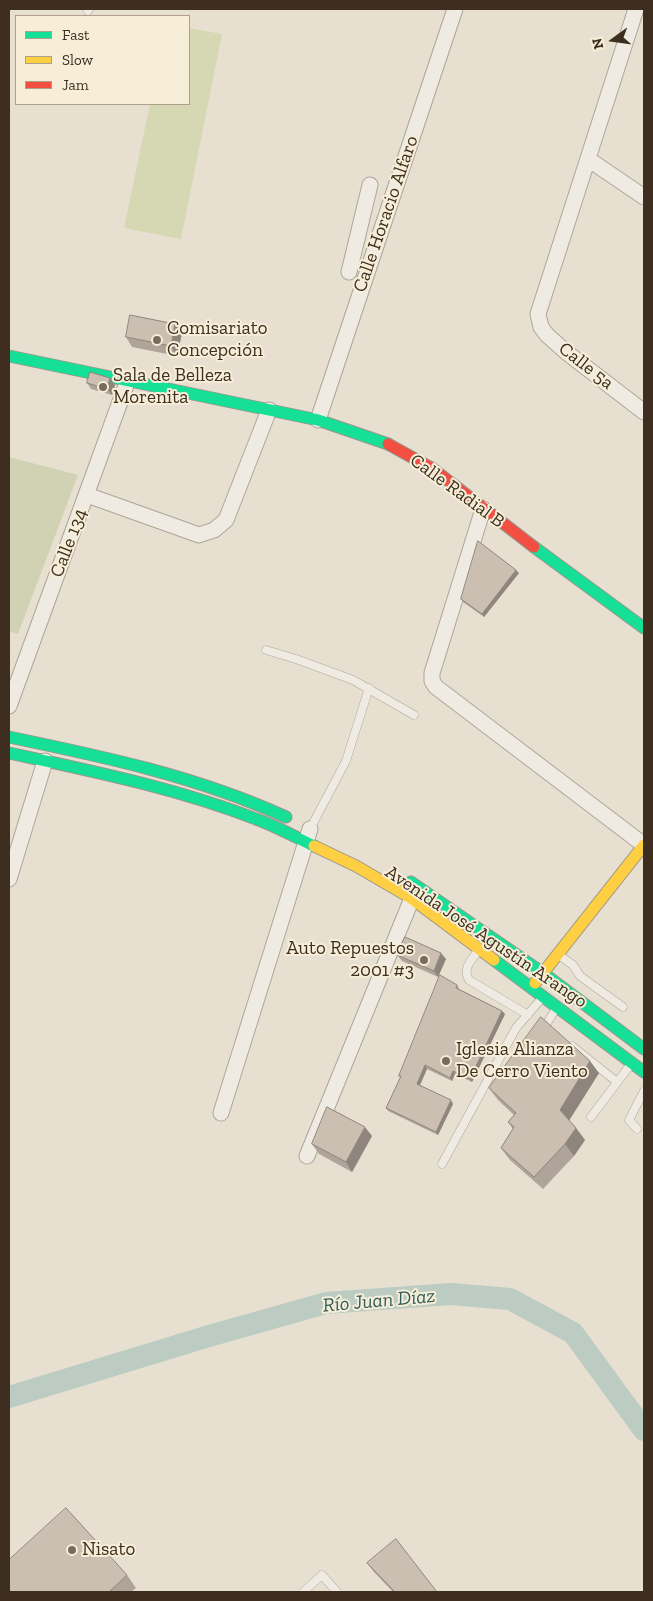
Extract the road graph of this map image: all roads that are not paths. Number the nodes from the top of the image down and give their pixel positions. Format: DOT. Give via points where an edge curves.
graph roads {
  1 [pos="455,9"];
  2 [pos="636,9"];
  3 [pos="588,159"];
  4 [pos="370,185"];
  5 [pos="644,197"];
  6 [pos="354,257"];
  7 [pos="370,261"];
  8 [pos="349,272"];
  9 [pos="9,356"];
  10 [pos="128,380"];
  11 [pos="269,410"];
  12 [pos="644,412"];
  13 [pos="318,420"];
  14 [pos="87,496"];
  15 [pos="483,509"];
  16 [pos="644,628"];
  17 [pos="266,650"];
  18 [pos="369,688"];
  19 [pos="9,706"];
  20 [pos="414,715"];
  21 [pos="9,737"];
  22 [pos="9,753"];
  23 [pos="45,761"];
  24 [pos="306,830"];
  25 [pos="644,845"];
  26 [pos="402,877"];
  27 [pos="9,879"];
  28 [pos="415,892"];
  29 [pos="489,935"];
  30 [pos="479,949"];
  31 [pos="558,954"];
  32 [pos="543,973"];
  33 [pos="532,988"];
  34 [pos="600,991"];
  35 [pos="568,992"];
  36 [pos="543,996"];
  37 [pos="557,1006"];
  38 [pos="588,1007"];
  39 [pos="623,1007"];
  40 [pos="528,1015"];
  41 [pos="577,1022"];
  42 [pos="546,1024"];
  43 [pos="553,1030"];
  44 [pos="538,1036"];
  45 [pos="567,1042"];
  46 [pos="644,1049"];
  47 [pos="632,1063"];
  48 [pos="644,1072"];
  49 [pos="617,1082"];
  50 [pos="644,1091"];
  51 [pos="221,1113"];
  52 [pos="591,1117"];
  53 [pos="637,1129"];
  54 [pos="307,1156"];
  55 [pos="442,1164"];
  56 [pos="303,1592"];
  57 [pos="336,1592"];
  1 -- 7 [label="street, Calle Horacio Alfaro"];
  2 -- 3 [label="street"];
  3 -- 5 [label="street"];
  3 -- 12 [label="street, Calle 5a" via="538,314 540,327 566,352"];
  4 -- 6 [label="street"];
  6 -- 7 [label="street"];
  6 -- 8 [label="street"];
  7 -- 13 [label="street, Calle Horacio Alfaro"];
  9 -- 10 [label="main road, Calle Radial B"];
  10 -- 11 [label="main road, Calle Radial B"];
  10 -- 14 [label="street, Calle 134"];
  11 -- 13 [label="main road, Calle Radial B"];
  11 -- 14 [label="street" via="226,520 214,530 199,536"];
  13 -- 15 [label="main road, Calle Radial B" via="386,443 433,469"];
  14 -- 19 [label="street, Calle 134"];
  15 -- 16 [label="main road, Calle Radial B"];
  15 -- 25 [label="street" via="432,681 436,688 476,719"];
  17 -- 18 [label="lane"];
  18 -- 20 [label="lane"];
  18 -- 24 [label="lane" via="346,761"];
  21 -- 24 [label="main road, Avenida José Agustín Arango" via="195,780 260,804"];
  22 -- 23 [label="main road, Avenida José Agustín Arango"];
  23 -- 24 [label="main road, Avenida José Agustín Arango" via="123,778 258,820"];
  23 -- 27 [label="street"];
  24 -- 28 [label="main road, Avenida José Agustín Arango" via="356,866"];
  24 -- 51 [label="street"];
  25 -- 31 [label="main road"];
  26 -- 28 [label="main road, Avenida José Agustín Arango"];
  28 -- 29 [label="main road, Avenida José Agustín Arango"];
  28 -- 30 [label="main road, Avenida José Agustín Arango"];
  28 -- 54 [label="street"];
  29 -- 30 [label="lane"];
  29 -- 32 [label="main road, Avenida José Agustín Arango"];
  30 -- 33 [label="main road, Avenida José Agustín Arango"];
  30 -- 40 [label="lane" via="467,966 469,980"];
  31 -- 32 [label="main road"];
  31 -- 34 [label="lane"];
  32 -- 33 [label="main road"];
  32 -- 35 [label="main road, Avenida José Agustín Arango"];
  33 -- 36 [label="main road, Avenida José Agustín Arango"];
  34 -- 38 [label="lane"];
  34 -- 39 [label="lane"];
  35 -- 37 [label="lane"];
  35 -- 38 [label="main road, Avenida José Agustín Arango"];
  36 -- 37 [label="main road, Avenida José Agustín Arango"];
  36 -- 40 [label="lane"];
  37 -- 41 [label="main road, Avenida José Agustín Arango"];
  37 -- 42 [label="lane"];
  38 -- 41 [label="lane"];
  38 -- 46 [label="main road, Avenida José Agustín Arango"];
  40 -- 55 [label="lane" via="516,1028"];
  41 -- 47 [label="main road, Avenida José Agustín Arango"];
  42 -- 43 [label="lane"];
  42 -- 44 [label="lane"];
  45 -- 49 [label="lane"];
  46 -- 47 [label="lane"];
  47 -- 48 [label="main road, Avenida José Agustín Arango"];
  47 -- 49 [label="lane"];
  49 -- 52 [label="lane"];
  50 -- 53 [label="lane" via="629,1120"];
  56 -- 57 [label="lane" via="322,1575"];
}
